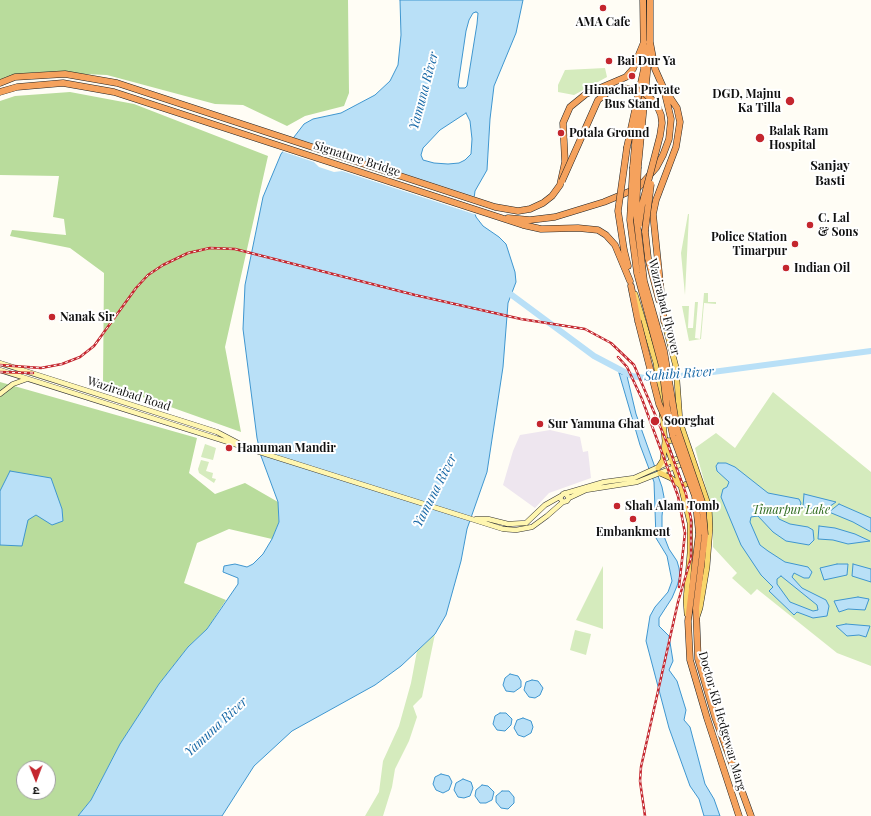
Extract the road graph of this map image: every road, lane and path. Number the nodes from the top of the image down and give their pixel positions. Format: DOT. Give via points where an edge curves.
graph roads {
  1 [pos="643,0"];
  2 [pos="650,0"];
  3 [pos="647,42"];
  4 [pos="0,82"];
  5 [pos="663,87"];
  6 [pos="0,92"];
  7 [pos="638,98"];
  8 [pos="658,146"];
  9 [pos="635,167"];
  10 [pos="562,181"];
  11 [pos="495,215"];
  12 [pos="639,247"];
  13 [pos="622,251"];
  14 [pos="631,284"];
  15 [pos="664,321"];
  16 [pos="0,363"];
  17 [pos="0,370"];
  18 [pos="27,379"];
  19 [pos="0,394"];
  20 [pos="680,422"];
  21 [pos="663,425"];
  22 [pos="673,436"];
  23 [pos="685,438"];
  24 [pos="665,441"];
  25 [pos="250,449"];
  26 [pos="690,453"];
  27 [pos="692,460"];
  28 [pos="671,461"];
  29 [pos="674,467"];
  30 [pos="659,471"];
  31 [pos="645,477"];
  32 [pos="700,479"];
  33 [pos="681,486"];
  34 [pos="563,494"];
  35 [pos="569,498"];
  36 [pos="564,502"];
  37 [pos="472,519"];
  38 [pos="702,534"];
  39 [pos="694,606"];
  40 [pos="696,620"];
  41 [pos="688,621"];
  42 [pos="739,816"];
  43 [pos="751,816"];
  1 -- 3 [label="highway"];
  2 -- 3 [label="highway"];
  3 -- 5 [label="highway"];
  3 -- 7 [label="highway"];
  3 -- 9 [label="highway, Wazirabad Flyover"];
  3 -- 10 [label="highway, bridge" via="626,77 586,94 573,103 564,119 565,157"];
  4 -- 10 [label="highway, Signature Bridge" via="15,77 65,74 117,82 495,207 518,211 537,206 552,196"];
  5 -- 11 [label="highway" via="671,113 670,132 663,155 651,176 632,192 578,210 539,219"];
  5 -- 15 [label="highway" via="677,108 680,122 676,147 653,214"];
  6 -- 11 [label="highway, Signature Bridge" via="17,87 63,83 114,92"];
  7 -- 9 [label="highway, Wazirabad Flyover"];
  7 -- 13 [label="highway, bridge" via="619,196"];
  8 -- 10 [label="highway, Signature Bridge, bridge" via="662,119 653,100 644,92 633,88 611,91 595,104"];
  8 -- 12 [label="highway, bridge" via="642,205"];
  8 -- 15 [label="highway, bridge" via="645,231 648,258"];
  9 -- 12 [label="highway, Wazirabad Flyover, bridge"];
  9 -- 22 [label="highway, Wazirabad Flyover, bridge" via="630,215 634,255 639,283 662,366"];
  11 -- 13 [label="highway" via="535,228 598,230"];
  12 -- 38 [label="highway, Wazirabad Flyover, bridge" via="644,281 664,351 677,429 702,502"];
  13 -- 14 [label="highway"];
  14 -- 21 [label="main road, Doctor KB Hedgewar Marg" via="658,372"];
  14 -- 22 [label="highway, bridge" via="659,404"];
  15 -- 20 [label="main road, Doctor KB Hedgewar Marg" via="676,367"];
  16 -- 25 [label="main road, Wazirabad Road" via="217,432"];
  17 -- 18 [label="main road, Wazirabad Road"];
  18 -- 19 [label="main road" via="13,384"];
  18 -- 25 [label="main road, Wazirabad Road"];
  20 -- 21 [label="main road"];
  20 -- 23 [label="main road, Doctor KB Hedgewar Marg"];
  21 -- 24 [label="main road, Doctor KB Hedgewar Marg"];
  22 -- 38 [label="highway, Wazirabad Flyover, bridge" via="695,496"];
  23 -- 24 [label="main road"];
  23 -- 26 [label="main road, Doctor KB Hedgewar Marg"];
  24 -- 28 [label="main road, Doctor KB Hedgewar Marg"];
  24 -- 30 [label="main road"];
  25 -- 37 [label="main road, Wazirabad Road"];
  26 -- 27 [label="main road, Doctor KB Hedgewar Marg"];
  26 -- 28 [label="main road, Wazirabad Road"];
  27 -- 29 [label="main road, Wazirabad Road"];
  27 -- 32 [label="main road, Doctor KB Hedgewar Marg"];
  28 -- 29 [label="main road, Doctor KB Hedgewar Marg"];
  28 -- 30 [label="main road, Wazirabad Road"];
  29 -- 30 [label="main road, Wazirabad Road"];
  29 -- 33 [label="main road, Doctor KB Hedgewar Marg"];
  30 -- 31 [label="main road, Wazirabad Road"];
  30 -- 33 [label="main road"];
  31 -- 34 [label="main road, Wazirabad Road" via="604,482"];
  31 -- 35 [label="main road, Wazirabad Road" via="629,484 586,490"];
  32 -- 33 [label="main road"];
  32 -- 40 [label="main road, Doctor KB Hedgewar Marg" via="709,507 710,528 703,594"];
  33 -- 41 [label="main road, Doctor KB Hedgewar Marg" via="691,537 686,600"];
  34 -- 35 [label="main road"];
  34 -- 36 [label="main road" via="561,499"];
  34 -- 37 [label="main road, Wazirabad Road" via="545,505 526,523 508,524 488,519"];
  35 -- 36 [label="main road, Wazirabad Road"];
  36 -- 37 [label="main road, Wazirabad Road" via="526,529 503,529"];
  38 -- 39 [label="highway, Wazirabad Flyover"];
  39 -- 40 [label="highway, Wazirabad Flyover"];
  39 -- 41 [label="highway, Wazirabad Flyover"];
  40 -- 43 [label="highway, Doctor KB Hedgewar Marg" via="698,658 715,717"];
  41 -- 42 [label="highway, Doctor KB Hedgewar Marg" via="690,660"];
}
